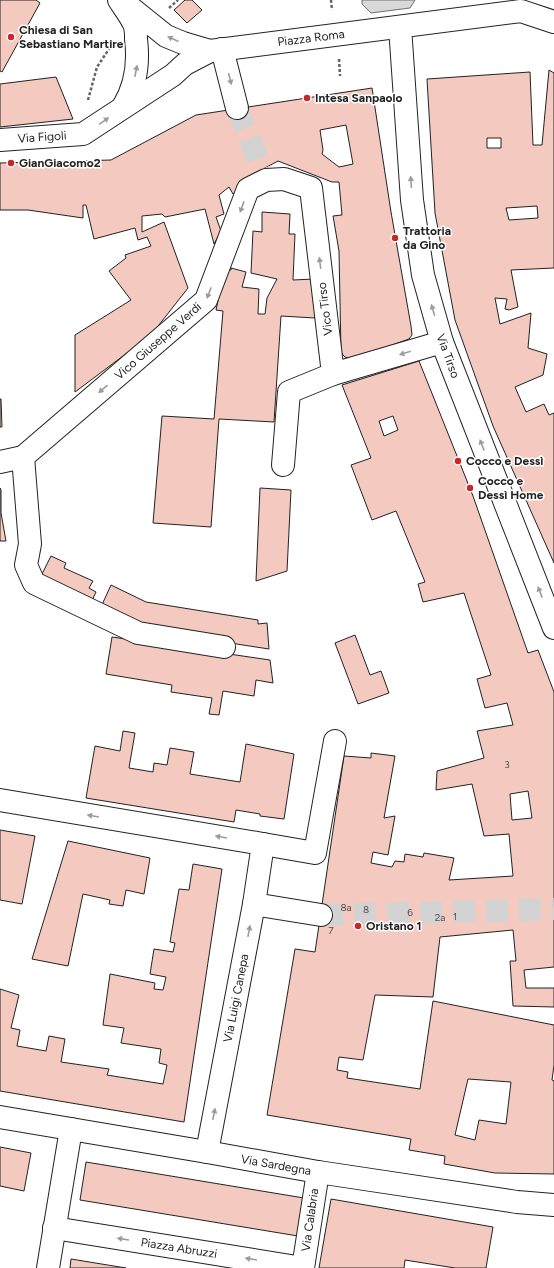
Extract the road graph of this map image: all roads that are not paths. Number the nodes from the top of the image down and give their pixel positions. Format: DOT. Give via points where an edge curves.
graph roads {
  1 [pos="120,0"];
  2 [pos="529,6"];
  3 [pos="140,21"];
  4 [pos="554,22"];
  5 [pos="400,27"];
  6 [pos="216,50"];
  7 [pos="123,107"];
  8 [pos="236,108"];
  9 [pos="84,134"];
  10 [pos="0,140"];
  11 [pos="264,175"];
  12 [pos="442,342"];
  13 [pos="333,374"];
  14 [pos="23,457"];
  15 [pos="0,462"];
  16 [pos="283,465"];
  17 [pos="554,628"];
  18 [pos="224,647"];
  19 [pos="335,741"];
  20 [pos="0,800"];
  21 [pos="263,844"];
  22 [pos="254,904"];
  23 [pos="321,915"];
  24 [pos="0,1117"];
  25 [pos="71,1129"];
  26 [pos="207,1152"];
  27 [pos="318,1172"];
  28 [pos="554,1204"];
  29 [pos="54,1228"];
  30 [pos="48,1268"];
  31 [pos="303,1268"];
  1 -- 3 [label="street, Piazza Roma"];
  2 -- 4 [label="street, Piazza Roma"];
  2 -- 5 [label="street, Piazza Roma"];
  6 -- 3 [label="street, Piazza Roma, one-way" via="183,43"];
  7 -- 3 [label="street, Piazza Roma, one-way" via="130,95 137,68"];
  5 -- 6 [label="street, Piazza Roma"];
  12 -- 5 [label="street, Via Tirso, one-way" via="423,275 413,207"];
  6 -- 7 [label="street, Piazza Roma" via="185,64 173,75"];
  6 -- 8 [label="street, one-way"];
  9 -- 7 [label="street, Piazza Roma, one-way"];
  9 -- 10 [label="street, Via Figoli"];
  13 -- 11 [label="street, Vico Tirso, one-way" via="311,188"];
  11 -- 14 [label="street, Vico Giuseppe Verdi, one-way" via="248,189 206,300"];
  12 -- 13 [label="street, one-way"];
  17 -- 12 [label="street, Via Tirso, one-way"];
  13 -- 16 [label="street" via="289,392"];
  14 -- 15 [label="street, Vico Giuseppe Verdi"];
  14 -- 18 [label="street" via="30,544 26,564 34,583 138,633"];
  19 -- 21 [label="street" via="315,853"];
  21 -- 20 [label="street, one-way"];
  21 -- 22 [label="street, Via Luigi Canepa"];
  22 -- 23 [label="street"];
  26 -- 22 [label="street, Via Luigi Canepa, one-way"];
  24 -- 25 [label="street, Via Sardegna"];
  25 -- 26 [label="street, Via Sardegna"];
  25 -- 29 [label="street"];
  26 -- 27 [label="street, Via Sardegna"];
  27 -- 28 [label="street, Via Sardegna" via="517,1202"];
  27 -- 31 [label="street, Via Calabria"];
  29 -- 30 [label="street"];
  31 -- 29 [label="street, Piazza Abruzzi, one-way"];
}
